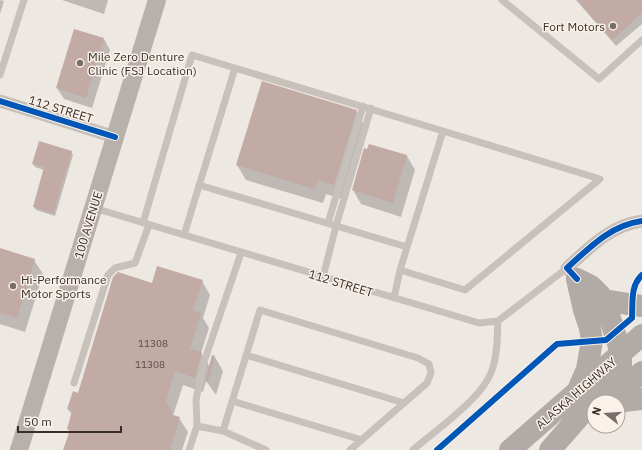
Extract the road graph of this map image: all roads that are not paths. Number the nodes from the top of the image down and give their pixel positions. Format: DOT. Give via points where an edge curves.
graph roads {
  1 [pos="24,0"];
  2 [pos="157,0"];
  3 [pos="502,0"];
  4 [pos="642,40"];
  5 [pos="235,68"];
  6 [pos="0,75"];
  7 [pos="0,101"];
  8 [pos="367,107"];
  9 [pos="443,131"];
  10 [pos="115,138"];
  11 [pos="199,185"];
  12 [pos="94,208"];
  13 [pos="642,221"];
  14 [pos="328,223"];
  15 [pos="146,224"];
  16 [pos="336,226"];
  17 [pos="184,235"];
  18 [pos="407,247"];
  19 [pos="241,252"];
  20 [pos="400,270"];
  21 [pos="572,274"];
  22 [pos="323,277"];
  23 [pos="394,298"];
  24 [pos="602,300"];
  25 [pos="642,306"];
  26 [pos="498,321"];
  27 [pos="642,335"];
  28 [pos="621,352"];
  29 [pos="246,355"];
  30 [pos="642,372"];
  31 [pos="74,383"];
  32 [pos="577,393"];
  33 [pos="616,394"];
  34 [pos="642,399"];
  35 [pos="232,401"];
  36 [pos="626,401"];
  37 [pos="404,403"];
  38 [pos="586,420"];
  39 [pos="197,426"];
  40 [pos="223,431"];
  41 [pos="362,440"];
  42 [pos="23,449"];
  43 [pos="189,450"];
  44 [pos="266,450"];
  45 [pos="350,450"];
  46 [pos="413,450"];
  47 [pos="510,450"];
  48 [pos="550,450"];
  49 [pos="553,450"];
  1 -- 6 [label="lane"];
  2 -- 10 [label="main road, 100 AVENUE"];
  3 -- 4 [label="lane" via="599,79"];
  5 -- 8 [label="lane"];
  5 -- 11 [label="lane"];
  5 -- 15 [label="lane" via="192,55"];
  7 -- 10 [label="street, 112 STREET"];
  8 -- 9 [label="lane"];
  8 -- 14 [label="lane"];
  8 -- 16 [label="lane"];
  9 -- 18 [label="lane"];
  9 -- 20 [label="lane" via="600,179 466,290"];
  10 -- 12 [label="main road, 100 AVENUE"];
  11 -- 14 [label="lane"];
  11 -- 17 [label="lane"];
  12 -- 15 [label="lane, 112 STREET"];
  12 -- 42 [label="main road, 100 AVENUE"];
  13 -- 21 [label="street" via="621,226 608,233"];
  14 -- 16 [label="lane"];
  15 -- 17 [label="lane, 112 STREET"];
  15 -- 31 [label="lane" via="135,263 115,268 108,275"];
  16 -- 18 [label="lane"];
  16 -- 22 [label="lane"];
  17 -- 19 [label="lane, 112 STREET"];
  18 -- 20 [label="lane"];
  19 -- 22 [label="lane, 112 STREET"];
  19 -- 39 [label="lane" via="203,365 196,400"];
  20 -- 23 [label="lane"];
  21 -- 24 [label="highway" via="591,286"];
  21 -- 26 [label="lane"];
  21 -- 32 [label="highway" via="592,341 587,370"];
  22 -- 23 [label="lane, 112 STREET"];
  23 -- 26 [label="lane, 112 STREET" via="479,323"];
  24 -- 25 [label="highway"];
  24 -- 28 [label="highway"];
  26 -- 46 [label="lane" via="495,360 486,384 474,398"];
  27 -- 28 [label="highway, ALASKA HIGHWAY"];
  28 -- 32 [label="highway, ALASKA HIGHWAY"];
  28 -- 48 [label="highway" via="621,366 613,378"];
  29 -- 35 [label="lane"];
  29 -- 37 [label="lane"];
  29 -- 37 [label="lane" via="260,310 418,358 429,364 431,373 427,383"];
  30 -- 33 [label="highway"];
  32 -- 47 [label="highway, ALASKA HIGHWAY"];
  34 -- 36 [label="highway"];
  35 -- 40 [label="lane"];
  35 -- 41 [label="lane"];
  37 -- 41 [label="lane"];
  38 -- 49 [label="highway"];
  39 -- 40 [label="lane"];
  39 -- 43 [label="lane"];
  40 -- 44 [label="lane"];
  41 -- 45 [label="lane"];
}
